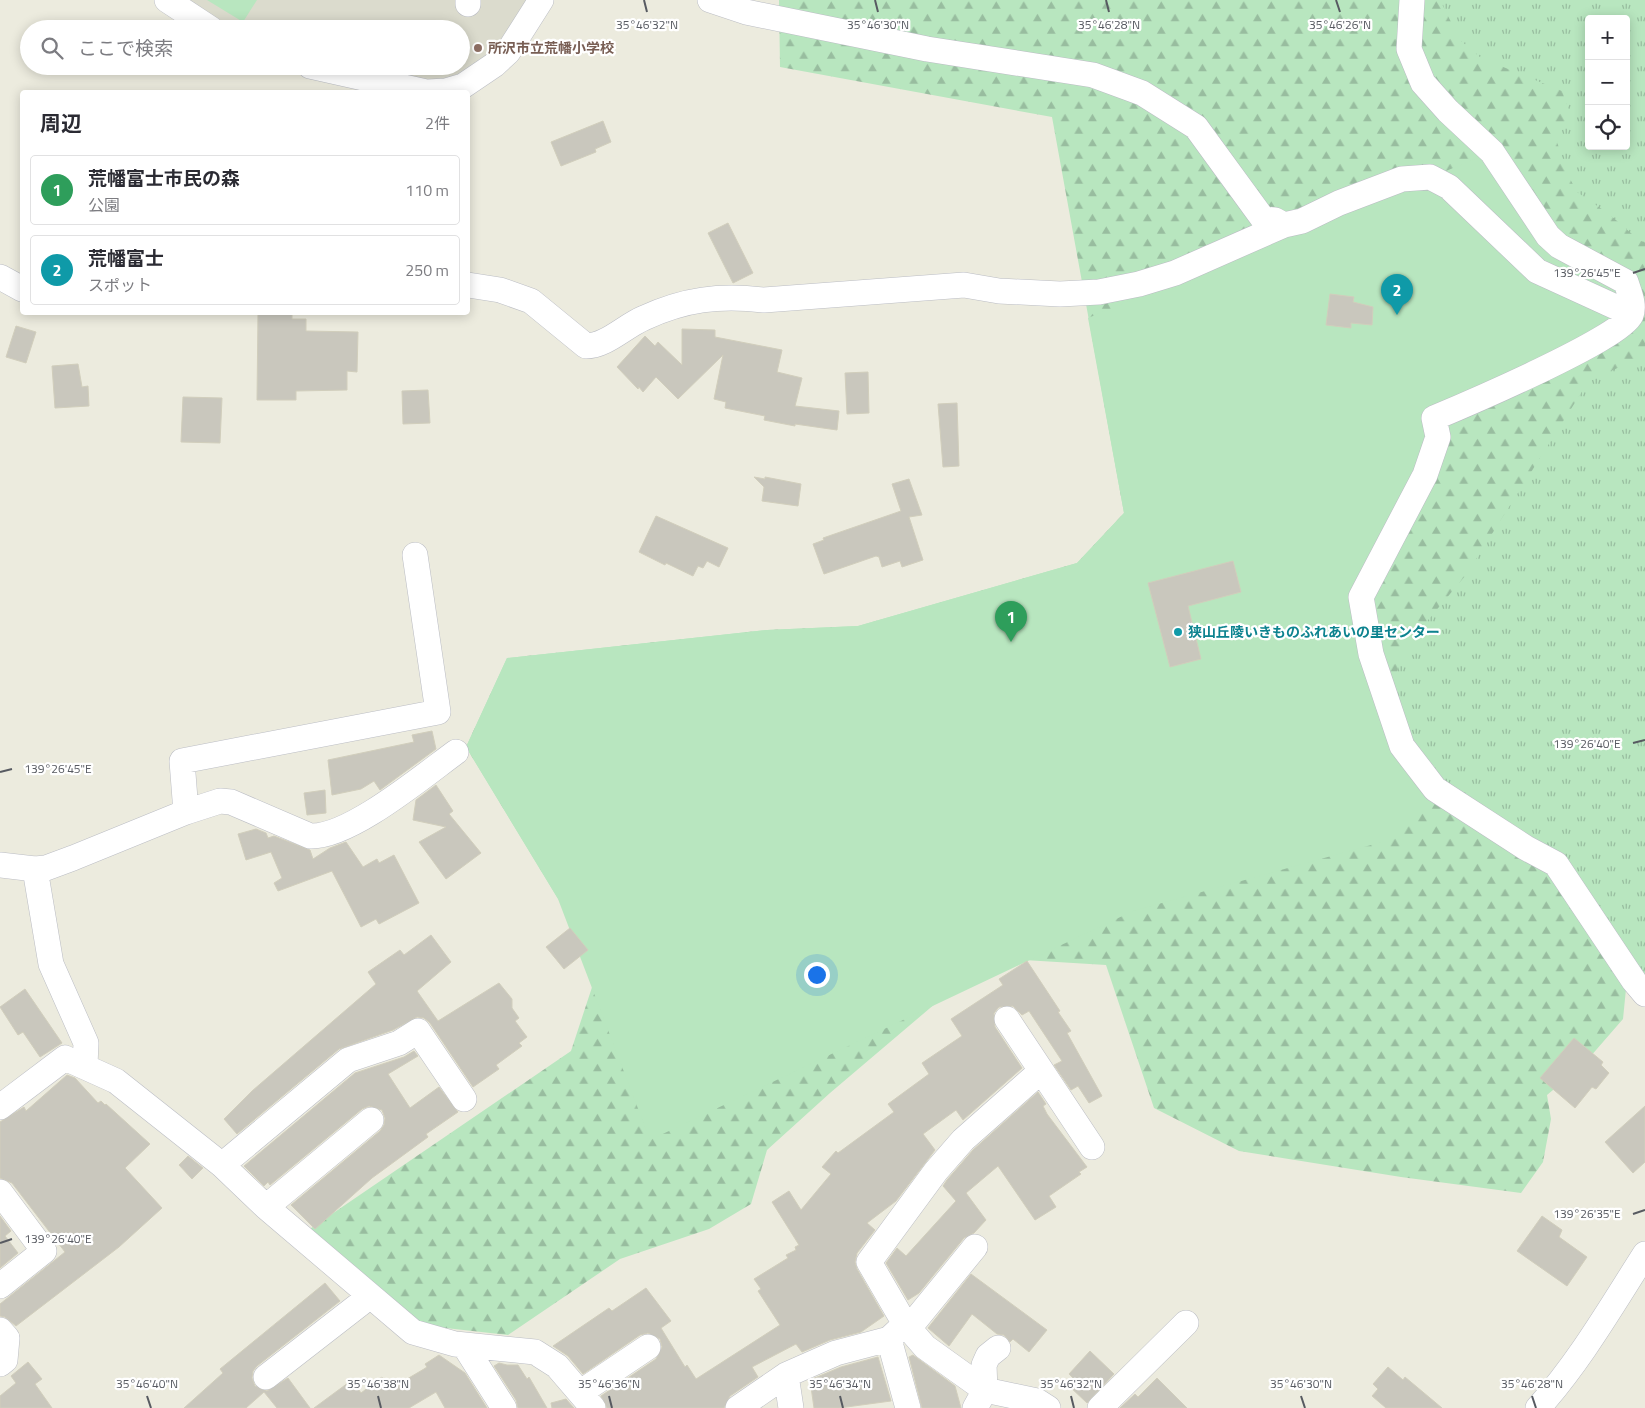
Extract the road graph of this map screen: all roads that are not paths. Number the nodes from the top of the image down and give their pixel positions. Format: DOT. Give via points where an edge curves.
graph roads {
  1 [pos="167,0"];
  2 [pos="541,0"];
  3 [pos="710,0"];
  4 [pos="1412,0"];
  5 [pos="197,20"];
  6 [pos="350,75"];
  7 [pos="418,90"];
  8 [pos="439,90"];
  9 [pos="1284,225"];
  10 [pos="0,277"];
  11 [pos="470,284"];
  12 [pos="20,288"];
  13 [pos="1632,314"];
  14 [pos="415,555"];
  15 [pos="456,752"];
  16 [pos="186,812"];
  17 [pos="0,865"];
  18 [pos="35,870"];
  19 [pos="1645,994"];
  20 [pos="1007,1018"];
  21 [pos="85,1065"];
  22 [pos="1041,1071"];
  23 [pos="464,1099"];
  24 [pos="0,1107"];
  25 [pos="371,1120"];
  26 [pos="1092,1147"];
  27 [pos="222,1165"];
  28 [pos="0,1192"];
  29 [pos="266,1207"];
  30 [pos="975,1247"];
  31 [pos="1645,1254"];
  32 [pos="0,1286"];
  33 [pos="369,1297"];
  34 [pos="1186,1323"];
  35 [pos="0,1330"];
  36 [pos="901,1330"];
  37 [pos="464,1345"];
  38 [pos="648,1347"];
  39 [pos="998,1348"];
  40 [pos="0,1364"];
  41 [pos="786,1375"];
  42 [pos="266,1376"];
  43 [pos="980,1399"];
  44 [pos="587,1400"];
  45 [pos="504,1408"];
  46 [pos="738,1408"];
  47 [pos="791,1408"];
  48 [pos="908,1408"];
  49 [pos="1048,1408"];
  50 [pos="1100,1408"];
  51 [pos="1538,1408"];
  1 -- 5 [label="street"];
  2 -- 8 [label="street" via="508,52 494,65 463,86"];
  3 -- 9 [label="street" via="746,12 926,49 1093,76 1142,93 1196,127 1263,219"];
  4 -- 13 [label="street" via="1409,49 1423,83 1492,152 1548,236 1559,246 1626,282"];
  6 -- 7 [label="street"];
  9 -- 11 [label="street" via="1175,273 1099,292 999,291 964,285 764,300 731,297 694,300 642,318 595,346 586,346 532,301"];
  9 -- 13 [label="street" via="1302,222 1339,203 1402,180 1430,177 1449,188 1537,271"];
  10 -- 12 [label="street"];
  13 -- 19 [label="street" via="1619,329 1521,380 1434,418 1438,438 1425,475 1361,597 1371,654 1402,746 1435,789 1556,864"];
  14 -- 16 [label="street" via="438,712 182,761"];
  15 -- 16 [label="street" via="376,809 321,837 310,836 231,802 220,801"];
  16 -- 18 [label="street"];
  17 -- 18 [label="street"];
  18 -- 21 [label="street" via="51,964 86,1043"];
  20 -- 22 [label="street"];
  21 -- 24 [label="street" via="66,1058"];
  21 -- 27 [label="street" via="116,1081"];
  22 -- 26 [label="street"];
  22 -- 36 [label="street" via="963,1140 869,1262"];
  23 -- 27 [label="street" via="418,1031 399,1043 348,1060"];
  25 -- 29 [label="street"];
  27 -- 29 [label="street"];
  28 -- 32 [label="street" via="44,1250"];
  29 -- 33 [label="street"];
  30 -- 36 [label="street"];
  31 -- 51 [label="street" via="1596,1332 1561,1382"];
  33 -- 37 [label="street" via="413,1332"];
  33 -- 42 [label="street"];
  34 -- 50 [label="street"];
  35 -- 40 [label="street" via="7,1338 5,1360"];
  36 -- 41 [label="street" via="836,1352"];
  36 -- 43 [label="street" via="925,1347"];
  36 -- 48 [label="street"];
  37 -- 44 [label="street" via="535,1352 557,1366"];
  37 -- 45 [label="street"];
  38 -- 44 [label="street"];
  39 -- 43 [label="street" via="988,1356 984,1365"];
  41 -- 46 [label="street"];
  41 -- 47 [label="street"];
  43 -- 49 [label="street" via="1037,1402"];
}
